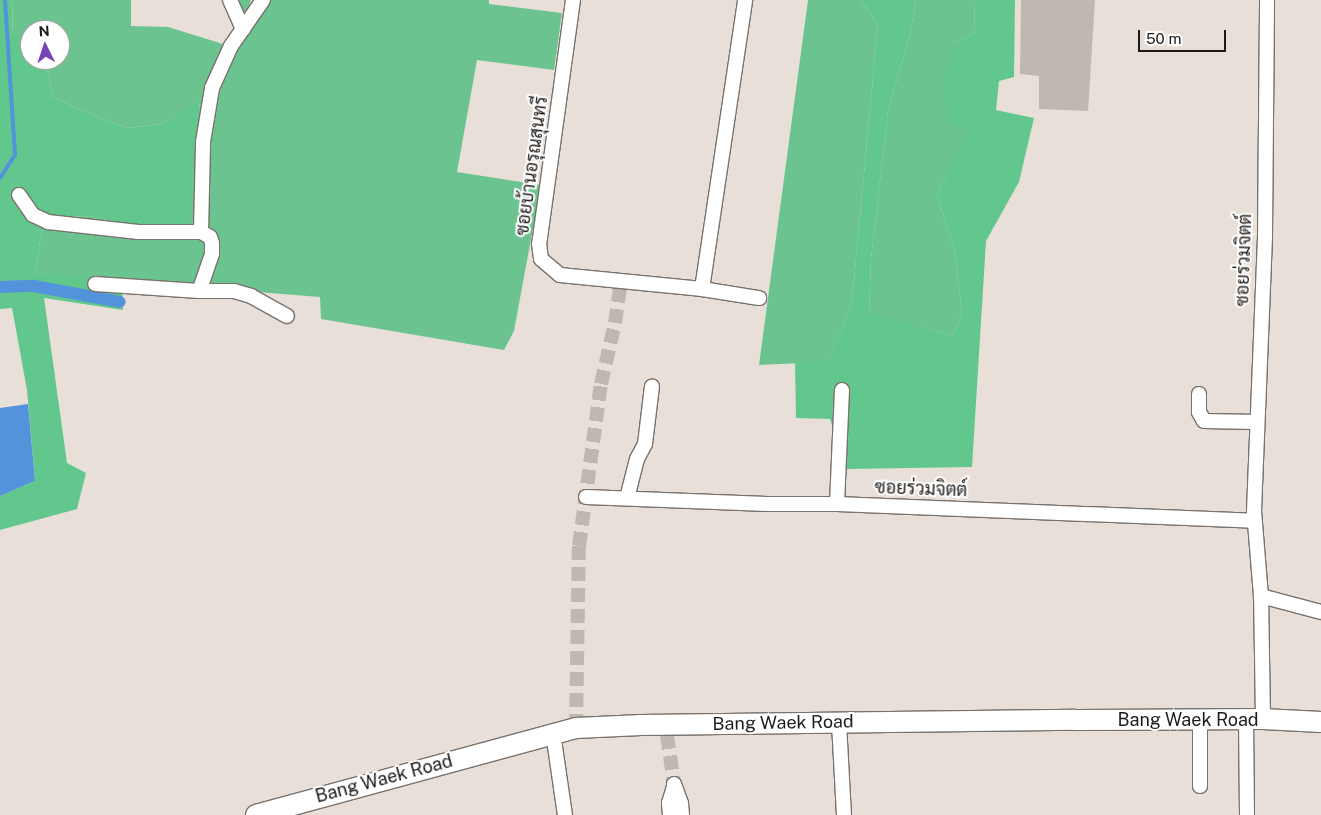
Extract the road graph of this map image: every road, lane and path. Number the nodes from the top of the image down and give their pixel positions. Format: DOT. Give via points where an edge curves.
graph roads {
  1 [pos="230,0"];
  2 [pos="263,0"];
  3 [pos="573,0"];
  4 [pos="745,0"];
  5 [pos="1267,0"];
  6 [pos="243,29"];
  7 [pos="19,195"];
  8 [pos="201,232"];
  9 [pos="95,284"];
  10 [pos="702,289"];
  11 [pos="199,291"];
  12 [pos="759,298"];
  13 [pos="287,316"];
  14 [pos="652,386"];
  15 [pos="842,390"];
  16 [pos="1199,394"];
  17 [pos="1257,422"];
  18 [pos="586,497"];
  19 [pos="627,498"];
  20 [pos="838,504"];
  21 [pos="1254,521"];
  22 [pos="1261,596"];
  23 [pos="1321,612"];
  24 [pos="1254,719"];
  25 [pos="1200,720"];
  26 [pos="1321,722"];
  27 [pos="839,723"];
  28 [pos="554,733"];
  29 [pos="1200,786"];
  30 [pos="256,815"];
  31 [pos="565,815"];
  32 [pos="670,815"];
  33 [pos="682,815"];
  34 [pos="844,815"];
  35 [pos="1247,815"];
  1 -- 6 [label="street"];
  2 -- 6 [label="street"];
  3 -- 10 [label="street, ซอยบ้านอรุณสุนทรี" via="539,244 541,259 560,275"];
  4 -- 10 [label="street"];
  5 -- 17 [label="street, ซอยร่วมจิตต์" via="1265,235"];
  6 -- 8 [label="street" via="222,64 210,97 203,140"];
  7 -- 8 [label="street" via="33,215 48,222 138,232"];
  8 -- 11 [label="street" via="210,237 212,254"];
  9 -- 11 [label="street"];
  10 -- 12 [label="street, ซอยบ้านอรุณสุนทรี"];
  11 -- 13 [label="street" via="234,291 251,296"];
  14 -- 19 [label="street" via="645,444 637,459"];
  15 -- 20 [label="street"];
  16 -- 17 [label="street" via="1199,412 1204,421"];
  17 -- 21 [label="street, ซอยร่วมจิตต์"];
  18 -- 19 [label="street, ซอยร่วมจิตต์"];
  19 -- 20 [label="street, ซอยร่วมจิตต์"];
  20 -- 21 [label="street, ซอยร่วมจิตต์"];
  21 -- 22 [label="street, ซอยร่วมจิตต์"];
  22 -- 23 [label="street"];
  22 -- 24 [label="street, ซอยร่วมจิตต์"];
  24 -- 25 [label="main road, Bang Waek Road"];
  24 -- 26 [label="main road, Bang Waek Road"];
  24 -- 35 [label="street, ซอยร่วมจิตต์"];
  25 -- 27 [label="main road, Bang Waek Road"];
  25 -- 29 [label="street"];
  27 -- 28 [label="main road, Bang Waek Road" via="666,730 576,728"];
  27 -- 34 [label="street"];
  28 -- 30 [label="main road, Bang Waek Road"];
  28 -- 31 [label="street"];
  32 -- 33 [label="street" via="669,803 674,786"];
}
